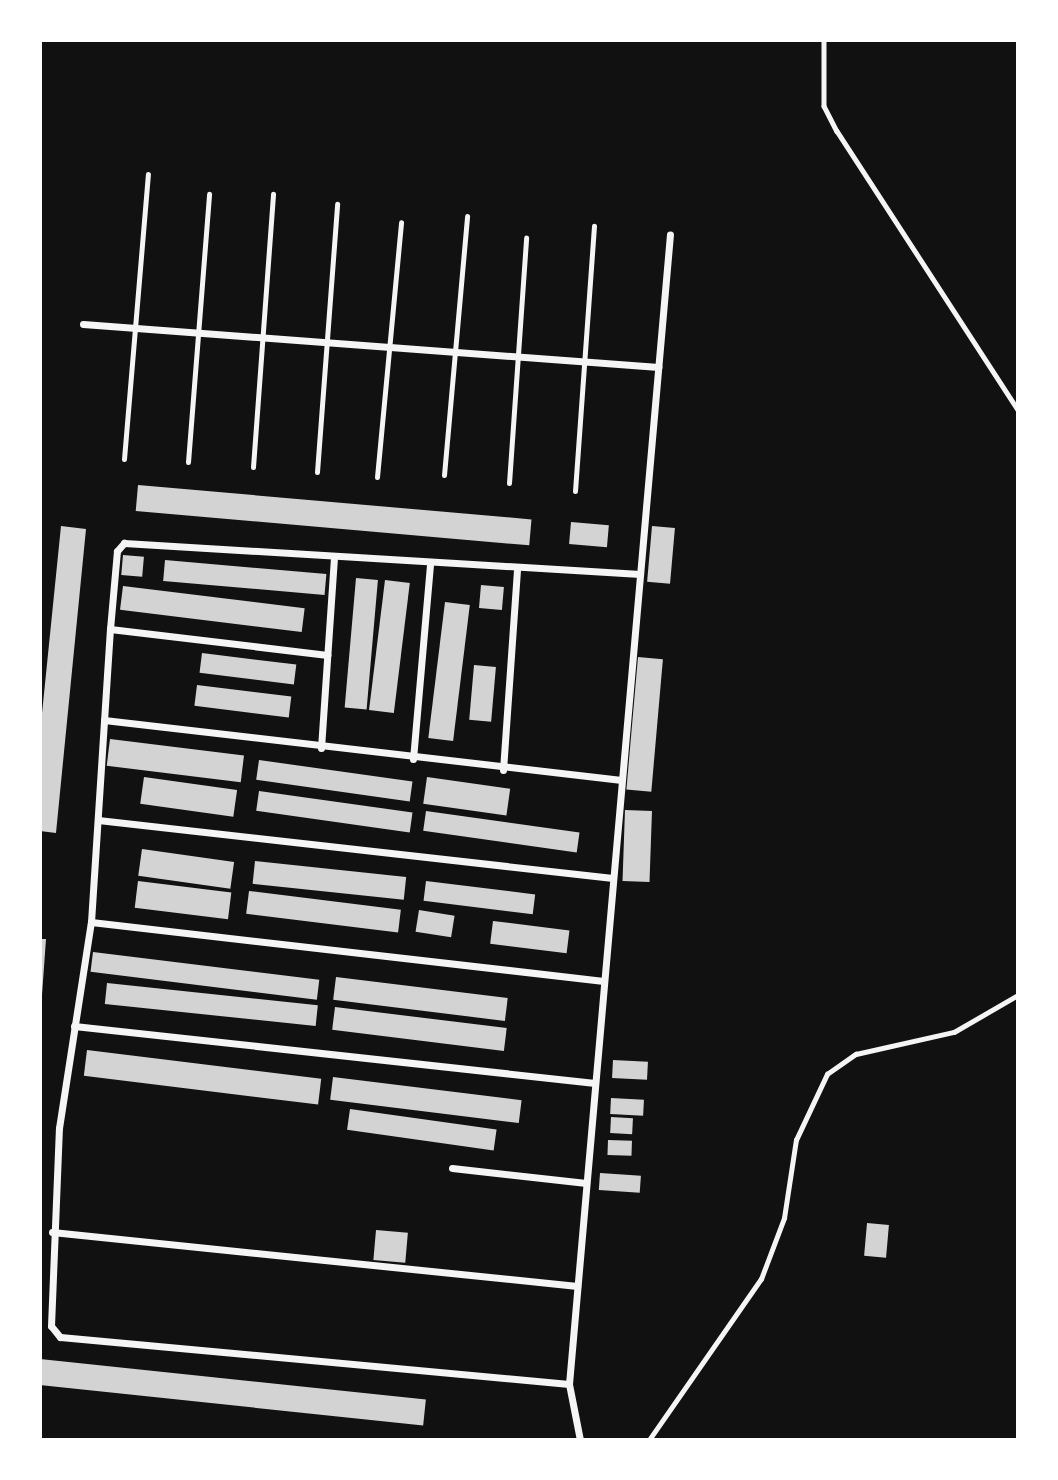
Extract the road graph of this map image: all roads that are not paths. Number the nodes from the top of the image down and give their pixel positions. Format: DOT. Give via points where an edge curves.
graph roads {
  1 [pos="148,174"];
  2 [pos="209,194"];
  3 [pos="273,194"];
  4 [pos="337,204"];
  5 [pos="467,216"];
  6 [pos="401,222"];
  7 [pos="594,226"];
  8 [pos="670,233"];
  9 [pos="526,238"];
  10 [pos="83,324"];
  11 [pos="135,327"];
  12 [pos="197,332"];
  13 [pos="261,335"];
  14 [pos="328,341"];
  15 [pos="390,347"];
  16 [pos="456,353"];
  17 [pos="518,358"];
  18 [pos="584,363"];
  19 [pos="658,367"];
  20 [pos="124,459"];
  21 [pos="188,462"];
  22 [pos="253,467"];
  23 [pos="317,472"];
  24 [pos="444,475"];
  25 [pos="377,477"];
  26 [pos="509,483"];
  27 [pos="575,491"];
  28 [pos="334,556"];
  29 [pos="430,564"];
  30 [pos="517,570"];
  31 [pos="640,575"];
  32 [pos="110,629"];
  33 [pos="327,655"];
  34 [pos="104,720"];
  35 [pos="321,748"];
  36 [pos="413,759"];
  37 [pos="503,770"];
  38 [pos="622,780"];
  39 [pos="98,820"];
  40 [pos="613,878"];
  41 [pos="91,922"];
  42 [pos="604,981"];
  43 [pos="74,1026"];
  44 [pos="596,1083"];
  45 [pos="452,1168"];
  46 [pos="586,1183"];
  47 [pos="52,1232"];
  48 [pos="577,1286"];
  49 [pos="569,1384"];
  50 [pos="580,1440"];
  1 -- 11 [label="lane"];
  2 -- 12 [label="lane"];
  3 -- 13 [label="lane"];
  4 -- 14 [label="lane"];
  5 -- 16 [label="lane"];
  6 -- 15 [label="lane"];
  7 -- 18 [label="lane"];
  8 -- 19 [label="street"];
  9 -- 17 [label="lane"];
  10 -- 11 [label="street"];
  11 -- 12 [label="street"];
  11 -- 20 [label="lane"];
  12 -- 13 [label="street"];
  12 -- 21 [label="lane"];
  13 -- 14 [label="street"];
  13 -- 22 [label="lane"];
  14 -- 15 [label="street"];
  14 -- 23 [label="lane"];
  15 -- 16 [label="street"];
  15 -- 25 [label="lane"];
  16 -- 17 [label="street"];
  16 -- 24 [label="lane"];
  17 -- 18 [label="street"];
  17 -- 26 [label="lane"];
  18 -- 19 [label="street"];
  18 -- 27 [label="lane"];
  19 -- 31 [label="street"];
  28 -- 29 [label="street"];
  28 -- 32 [label="street" via="131,541 117,551"];
  28 -- 33 [label="street"];
  29 -- 30 [label="street"];
  29 -- 36 [label="street"];
  30 -- 31 [label="street"];
  30 -- 37 [label="street"];
  31 -- 38 [label="street"];
  32 -- 33 [label="street"];
  32 -- 34 [label="street"];
  33 -- 35 [label="street"];
  34 -- 35 [label="street"];
  34 -- 39 [label="street"];
  35 -- 36 [label="street"];
  36 -- 37 [label="street"];
  37 -- 38 [label="street"];
  38 -- 40 [label="street"];
  39 -- 40 [label="street"];
  39 -- 41 [label="street"];
  40 -- 42 [label="street"];
  41 -- 42 [label="street"];
  41 -- 43 [label="street"];
  42 -- 44 [label="street"];
  43 -- 44 [label="street"];
  43 -- 47 [label="street"];
  44 -- 46 [label="street"];
  45 -- 46 [label="street"];
  46 -- 48 [label="street"];
  47 -- 48 [label="street"];
  47 -- 49 [label="street" via="51,1326 74,1343"];
  48 -- 49 [label="street"];
  49 -- 50 [label="street"];
}
